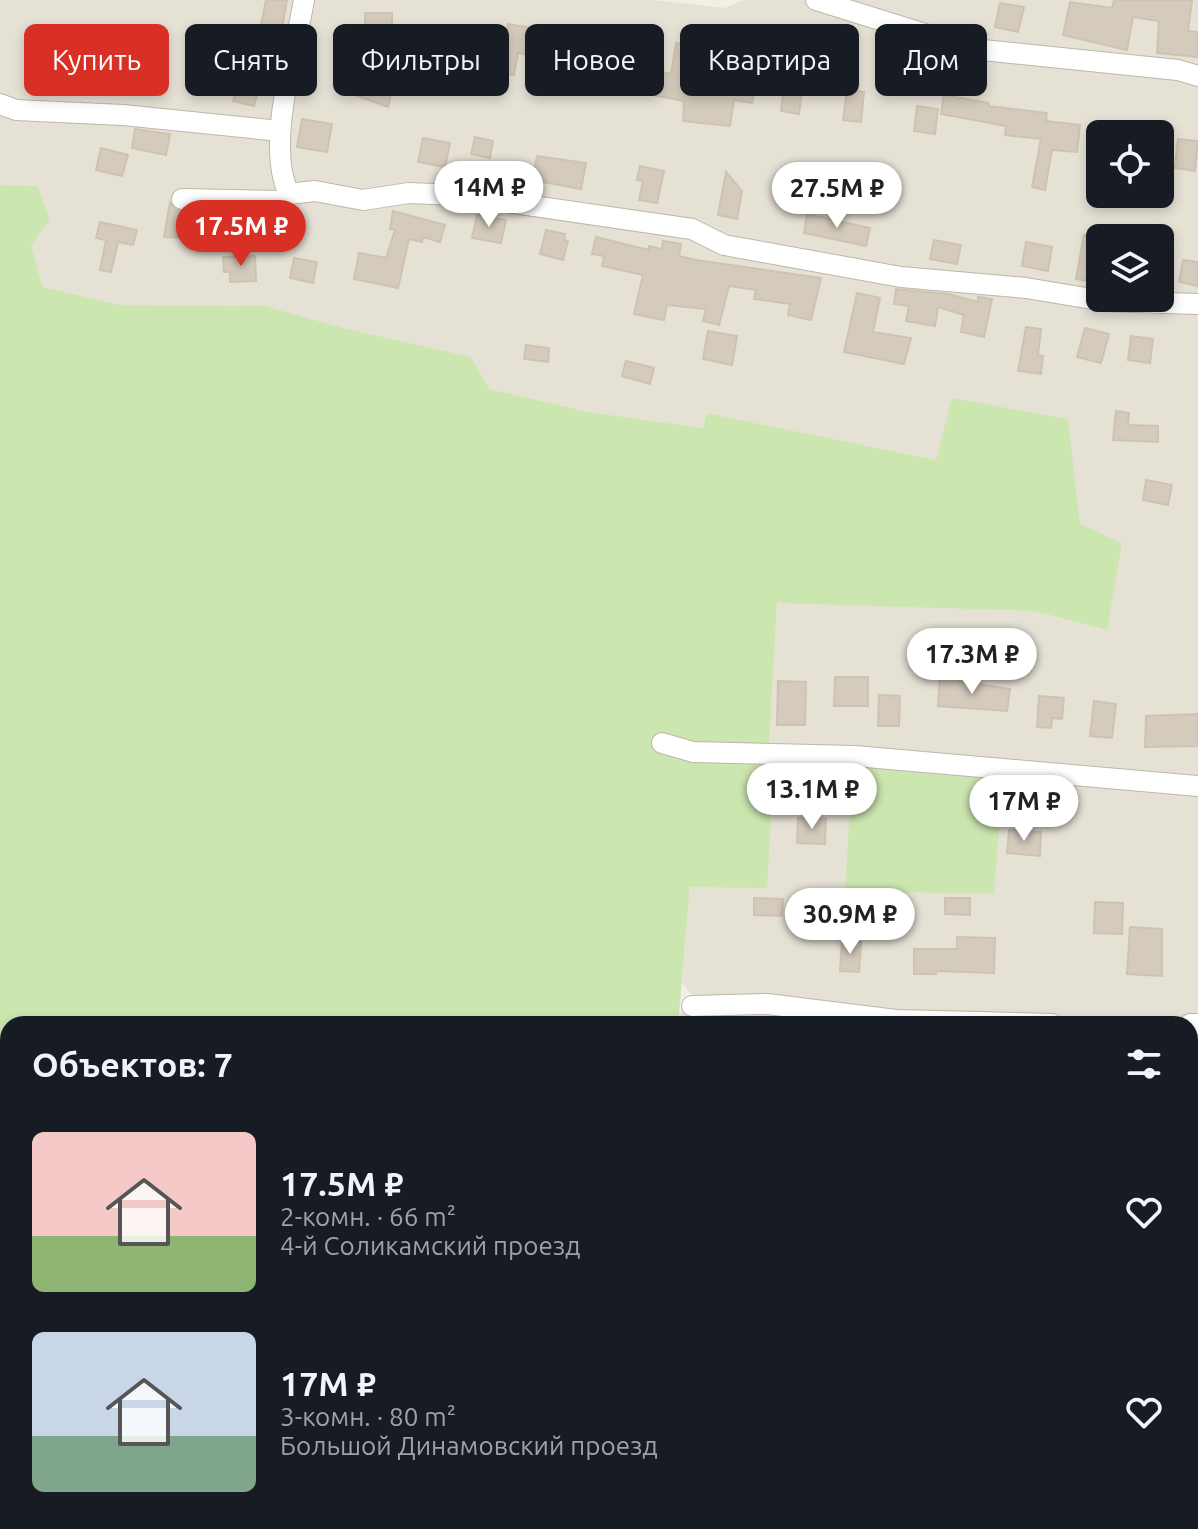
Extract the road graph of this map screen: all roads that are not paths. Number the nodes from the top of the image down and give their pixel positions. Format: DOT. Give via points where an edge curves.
graph roads {
  1 [pos="304,0"];
  2 [pos="816,0"];
  3 [pos="1198,76"];
  4 [pos="0,104"];
  5 [pos="280,131"];
  6 [pos="289,194"];
  7 [pos="182,199"];
  8 [pos="1198,304"];
  9 [pos="662,743"];
  10 [pos="1198,786"];
  11 [pos="692,1006"];
  12 [pos="864,1016"];
  1 -- 5 [label="street"];
  2 -- 3 [label="street" via="973,49"];
  4 -- 5 [label="street" via="16,110"];
  5 -- 6 [label="street" via="283,181"];
  6 -- 7 [label="street" via="282,201"];
  6 -- 8 [label="street" via="315,191 363,200 409,193 458,195 692,229 724,245 901,277 1104,301"];
  9 -- 10 [label="street" via="693,752 855,756"];
  11 -- 12 [label="street" via="767,1004"];
}
